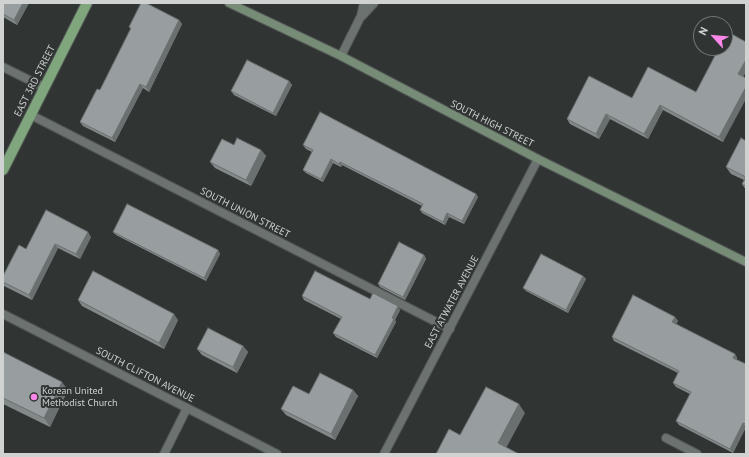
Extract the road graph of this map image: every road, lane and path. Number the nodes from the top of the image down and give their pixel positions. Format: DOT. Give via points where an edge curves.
graph roads {
  1 [pos="88,3"];
  2 [pos="229,3"];
  3 [pos="364,3"];
  4 [pos="374,3"];
  5 [pos="362,16"];
  6 [pos="341,56"];
  7 [pos="3,67"];
  8 [pos="45,88"];
  9 [pos="31,115"];
  10 [pos="538,159"];
  11 [pos="3,170"];
  12 [pos="746,262"];
  13 [pos="3,314"];
  14 [pos="450,330"];
  15 [pos="187,408"];
  16 [pos="666,438"];
  17 [pos="164,454"];
  18 [pos="277,454"];
  19 [pos="384,454"];
  20 [pos="697,454"];
  1 -- 8 [label="main road, EAST 3RD STREET"];
  2 -- 6 [label="street, SOUTH HIGH STREET"];
  3 -- 5 [label="street"];
  4 -- 5 [label="street"];
  5 -- 6 [label="street"];
  6 -- 10 [label="street, SOUTH HIGH STREET"];
  7 -- 8 [label="street"];
  8 -- 9 [label="main road, EAST 3RD STREET"];
  9 -- 11 [label="main road, EAST 3RD STREET"];
  9 -- 14 [label="street, SOUTH UNION STREET"];
  10 -- 12 [label="street, SOUTH HIGH STREET"];
  10 -- 14 [label="street, EAST ATWATER AVENUE"];
  13 -- 15 [label="street, SOUTH CLIFTON AVENUE"];
  14 -- 19 [label="street, EAST ATWATER AVENUE"];
  15 -- 17 [label="street"];
  15 -- 18 [label="street, SOUTH CLIFTON AVENUE"];
  16 -- 20 [label="street"];
}
